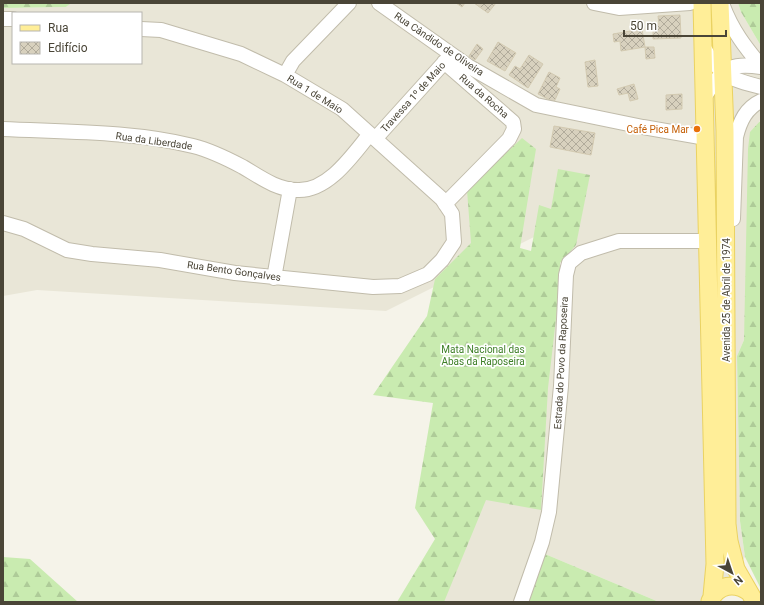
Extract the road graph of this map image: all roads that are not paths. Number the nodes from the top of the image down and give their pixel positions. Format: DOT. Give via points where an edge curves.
graph roads {
  1 [pos="349,3"];
  2 [pos="379,3"];
  3 [pos="594,3"];
  4 [pos="690,3"];
  5 [pos="702,3"];
  6 [pos="721,3"];
  7 [pos="142,29"];
  8 [pos="703,46"];
  9 [pos="448,58"];
  10 [pos="761,66"];
  11 [pos="723,73"];
  12 [pos="286,75"];
  13 [pos="761,87"];
  14 [pos="705,96"];
  15 [pos="761,100"];
  16 [pos="3,128"];
  17 [pos="372,137"];
  18 [pos="706,138"];
  19 [pos="290,189"];
  20 [pos="445,204"];
  21 [pos="3,223"];
  22 [pos="708,241"];
  23 [pos="454,242"];
  24 [pos="274,278"];
  25 [pos="726,346"];
  26 [pos="752,597"];
  27 [pos="711,599"];
  28 [pos="521,602"];
  1 -- 12 [label="street" via="293,61"];
  2 -- 9 [label="street, Rua Cândido de Oliveira"];
  3 -- 4 [label="street" via="618,8"];
  5 -- 8 [label="main road, Avenida 25 de Abril de 1974"];
  6 -- 10 [label="street" via="730,25 744,47"];
  6 -- 11 [label="main road, Avenida 25 de Abril de 1974"];
  7 -- 12 [label="street, Rua 1 de Maio" via="161,30 241,54"];
  8 -- 11 [label="street"];
  8 -- 14 [label="main road, Avenida 25 de Abril de 1974"];
  9 -- 17 [label="street, Travessa 1º de Maio"];
  9 -- 18 [label="street, Rua Cândido de Oliveira" via="468,66 536,105 643,128"];
  9 -- 20 [label="street, Rua da Rocha" via="513,122 514,129 509,139"];
  10 -- 11 [label="street" via="740,64"];
  11 -- 13 [label="street" via="731,79"];
  11 -- 14 [label="street"];
  11 -- 25 [label="main road, Avenida 25 de Abril de 1974"];
  12 -- 17 [label="street, Rua 1 de Maio" via="342,109"];
  14 -- 18 [label="main road, Avenida 25 de Abril de 1974"];
  15 -- 25 [label="street" via="746,112 739,124 736,137 731,326"];
  16 -- 19 [label="street, Rua da Liberdade" via="131,136 193,146 240,166 278,187"];
  17 -- 19 [label="street, Rua da Liberdade" via="325,182 299,191"];
  17 -- 20 [label="street, Rua 1 de Maio"];
  18 -- 22 [label="main road, Avenida 25 de Abril de 1974"];
  19 -- 24 [label="street"];
  20 -- 23 [label="street, Rua 1 de Maio" via="452,214"];
  21 -- 24 [label="street, Rua Bento Gonçalves" via="24,229 67,250 160,260"];
  22 -- 27 [label="main road, Avenida 25 de Abril de 1974" via="715,564"];
  22 -- 28 [label="street, Estrada do Povo da Raposeira" via="619,241 581,253 569,263 566,275 560,394 549,512 542,542"];
  23 -- 24 [label="street, Rua Bento Gonçalves" via="442,260 428,274 400,286 373,287"];
  25 -- 26 [label="main road, Avenida 25 de Abril de 1974" via="727,524 736,569"];
  26 -- 27 [label="main road, Avenida 25 de Abril de 1974" via="742,587 730,586 718,590"];
}
